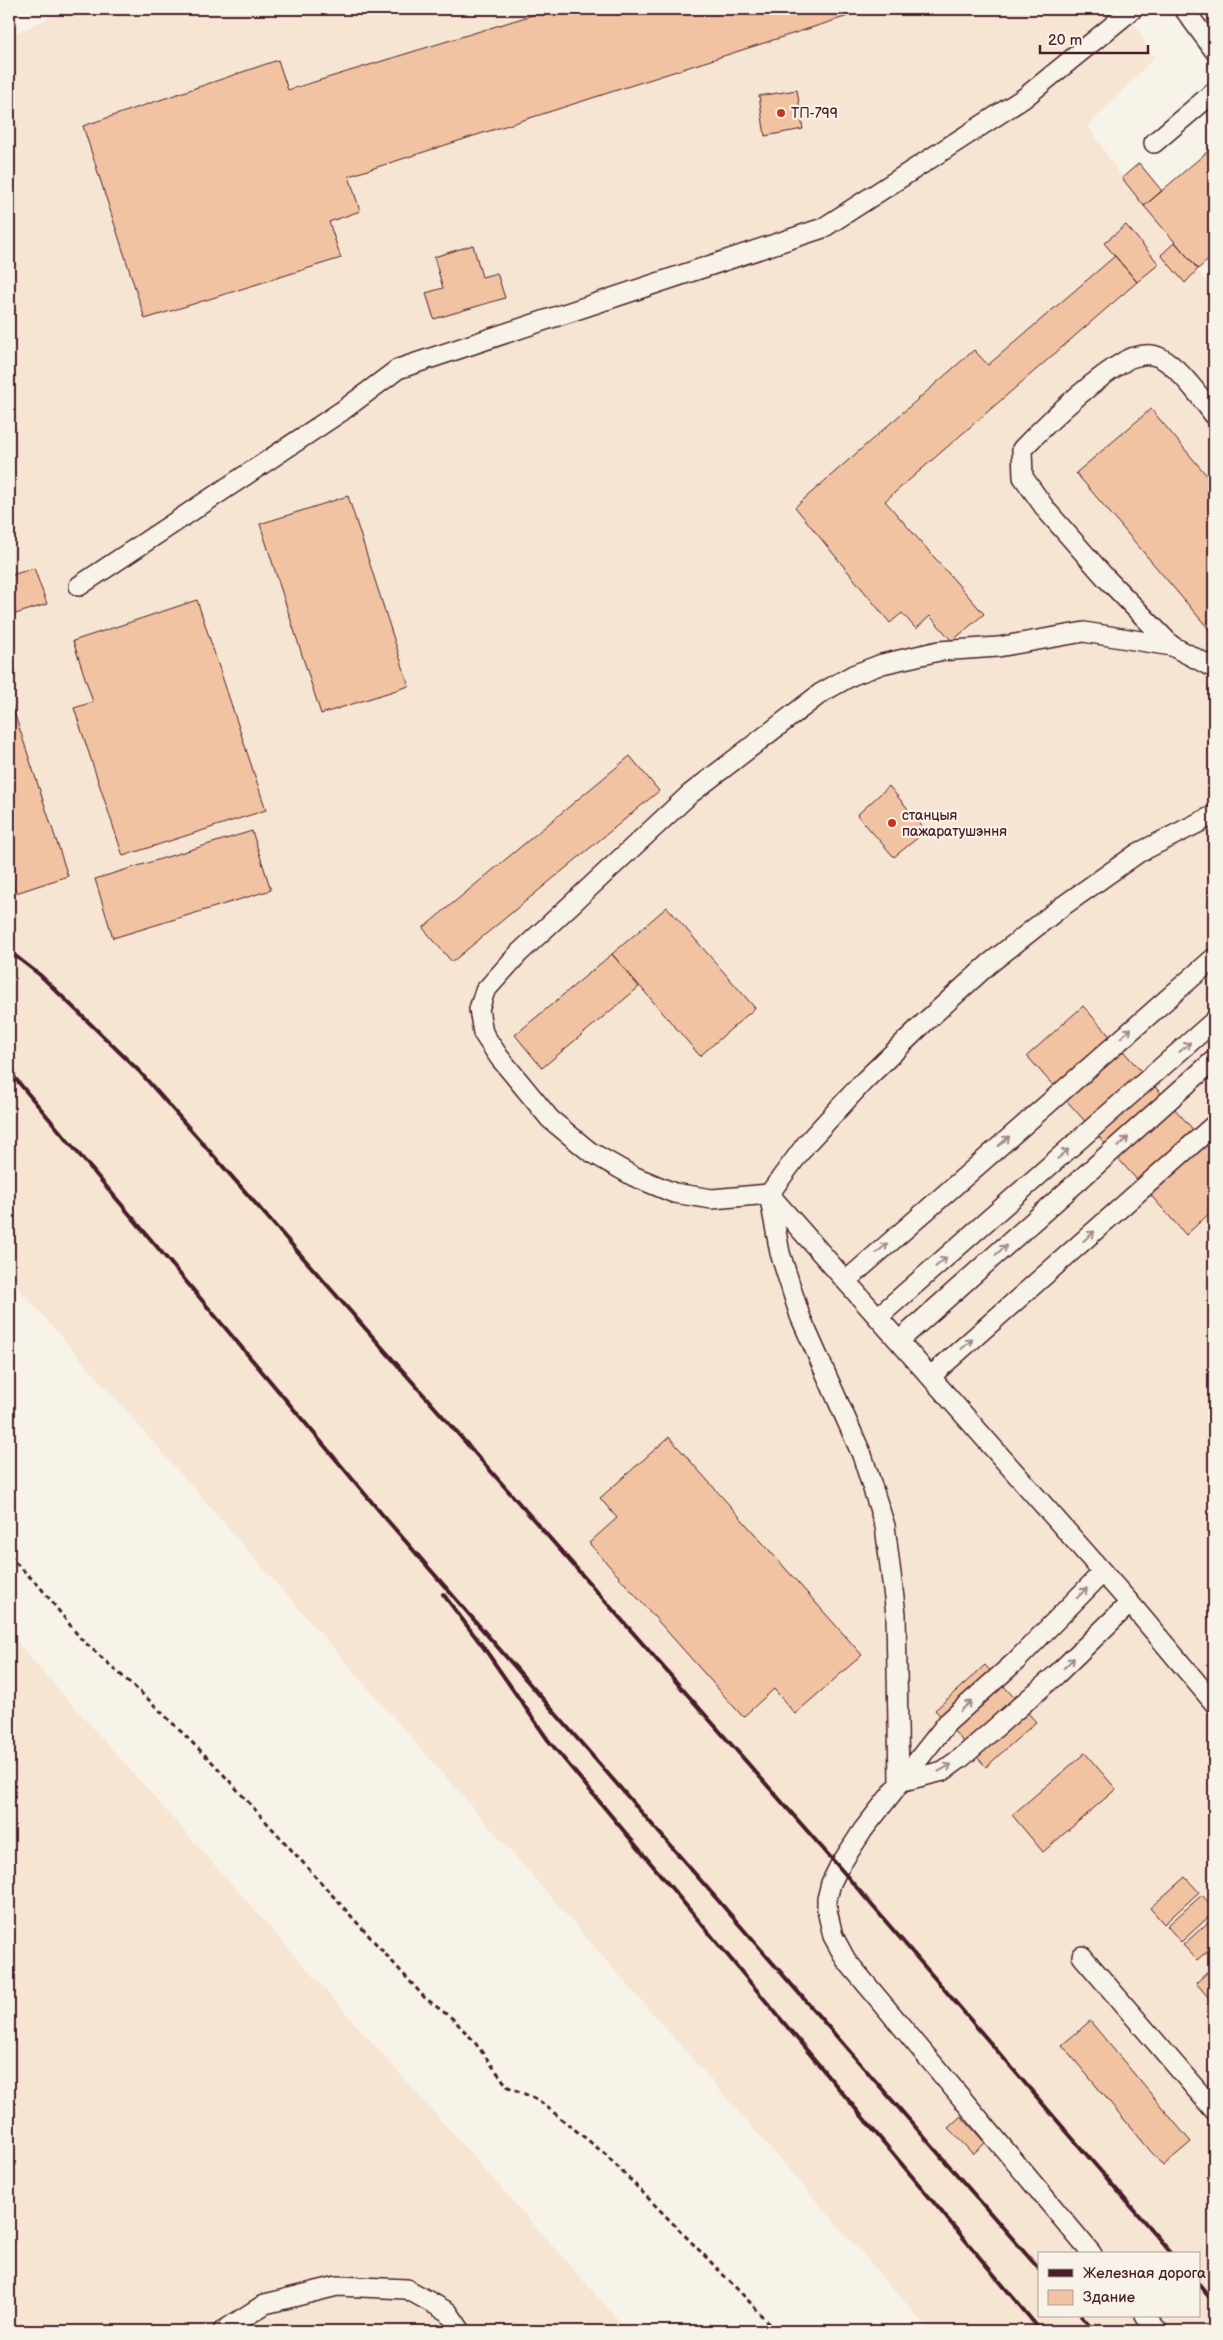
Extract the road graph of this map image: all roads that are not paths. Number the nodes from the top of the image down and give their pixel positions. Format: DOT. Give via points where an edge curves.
graph roads {
  1 [pos="1133,9"];
  2 [pos="1184,9"];
  3 [pos="1214,50"];
  4 [pos="1214,92"];
  5 [pos="1154,143"];
  6 [pos="1214,414"];
  7 [pos="79,586"];
  8 [pos="1172,646"];
  9 [pos="1214,668"];
  10 [pos="1214,815"];
  11 [pos="1214,958"];
  12 [pos="1214,1021"];
  13 [pos="1214,1060"];
  14 [pos="1214,1125"];
  15 [pos="769,1194"];
  16 [pos="846,1280"];
  17 [pos="878,1317"];
  18 [pos="900,1340"];
  19 [pos="931,1376"];
  20 [pos="1102,1573"];
  21 [pos="1130,1603"];
  22 [pos="1214,1703"];
  23 [pos="899,1782"];
  24 [pos="1082,1956"];
  25 [pos="1214,2110"];
  26 [pos="1090,2252"];
  27 [pos="1147,2318"];
  28 [pos="223,2331"];
  29 [pos="461,2331"];
  30 [pos="1158,2331"];
  1 -- 7 [label="lane" via="1024,98 823,228 398,369 342,411"];
  2 -- 3 [label="lane"];
  4 -- 5 [label="lane"];
  6 -- 8 [label="lane" via="1172,365 1152,355 1127,359 1022,449 1023,477 1048,511 1105,577"];
  8 -- 9 [label="lane"];
  8 -- 15 [label="lane" via="1084,632 998,647 939,651 853,674 821,692 690,794 518,953 485,991 479,1009 484,1033 499,1057 550,1119 589,1150 633,1176 674,1193 712,1199"];
  10 -- 15 [label="lane" via="1138,853 989,964 864,1081 807,1143"];
  16 -- 11 [label="lane, one-way"];
  17 -- 12 [label="lane, one-way"];
  18 -- 13 [label="lane, one-way"];
  19 -- 14 [label="lane, one-way"];
  15 -- 16 [label="lane"];
  15 -- 23 [label="lane" via="780,1253 800,1316 862,1455 885,1526 896,1614"];
  16 -- 17 [label="lane"];
  17 -- 18 [label="lane"];
  18 -- 19 [label="lane"];
  19 -- 20 [label="lane"];
  20 -- 21 [label="lane"];
  23 -- 20 [label="lane, one-way" via="947,1723 1016,1660"];
  21 -- 22 [label="lane"];
  23 -- 21 [label="lane, one-way" via="943,1770 961,1758 1056,1675"];
  23 -- 26 [label="lane" via="863,1830 831,1882 827,1910 833,1936 846,1960"];
  24 -- 25 [label="lane"];
  27 -- 30 [label="lane"];
  28 -- 29 [label="lane" via="265,2304 337,2286 407,2289 448,2312"];
}
